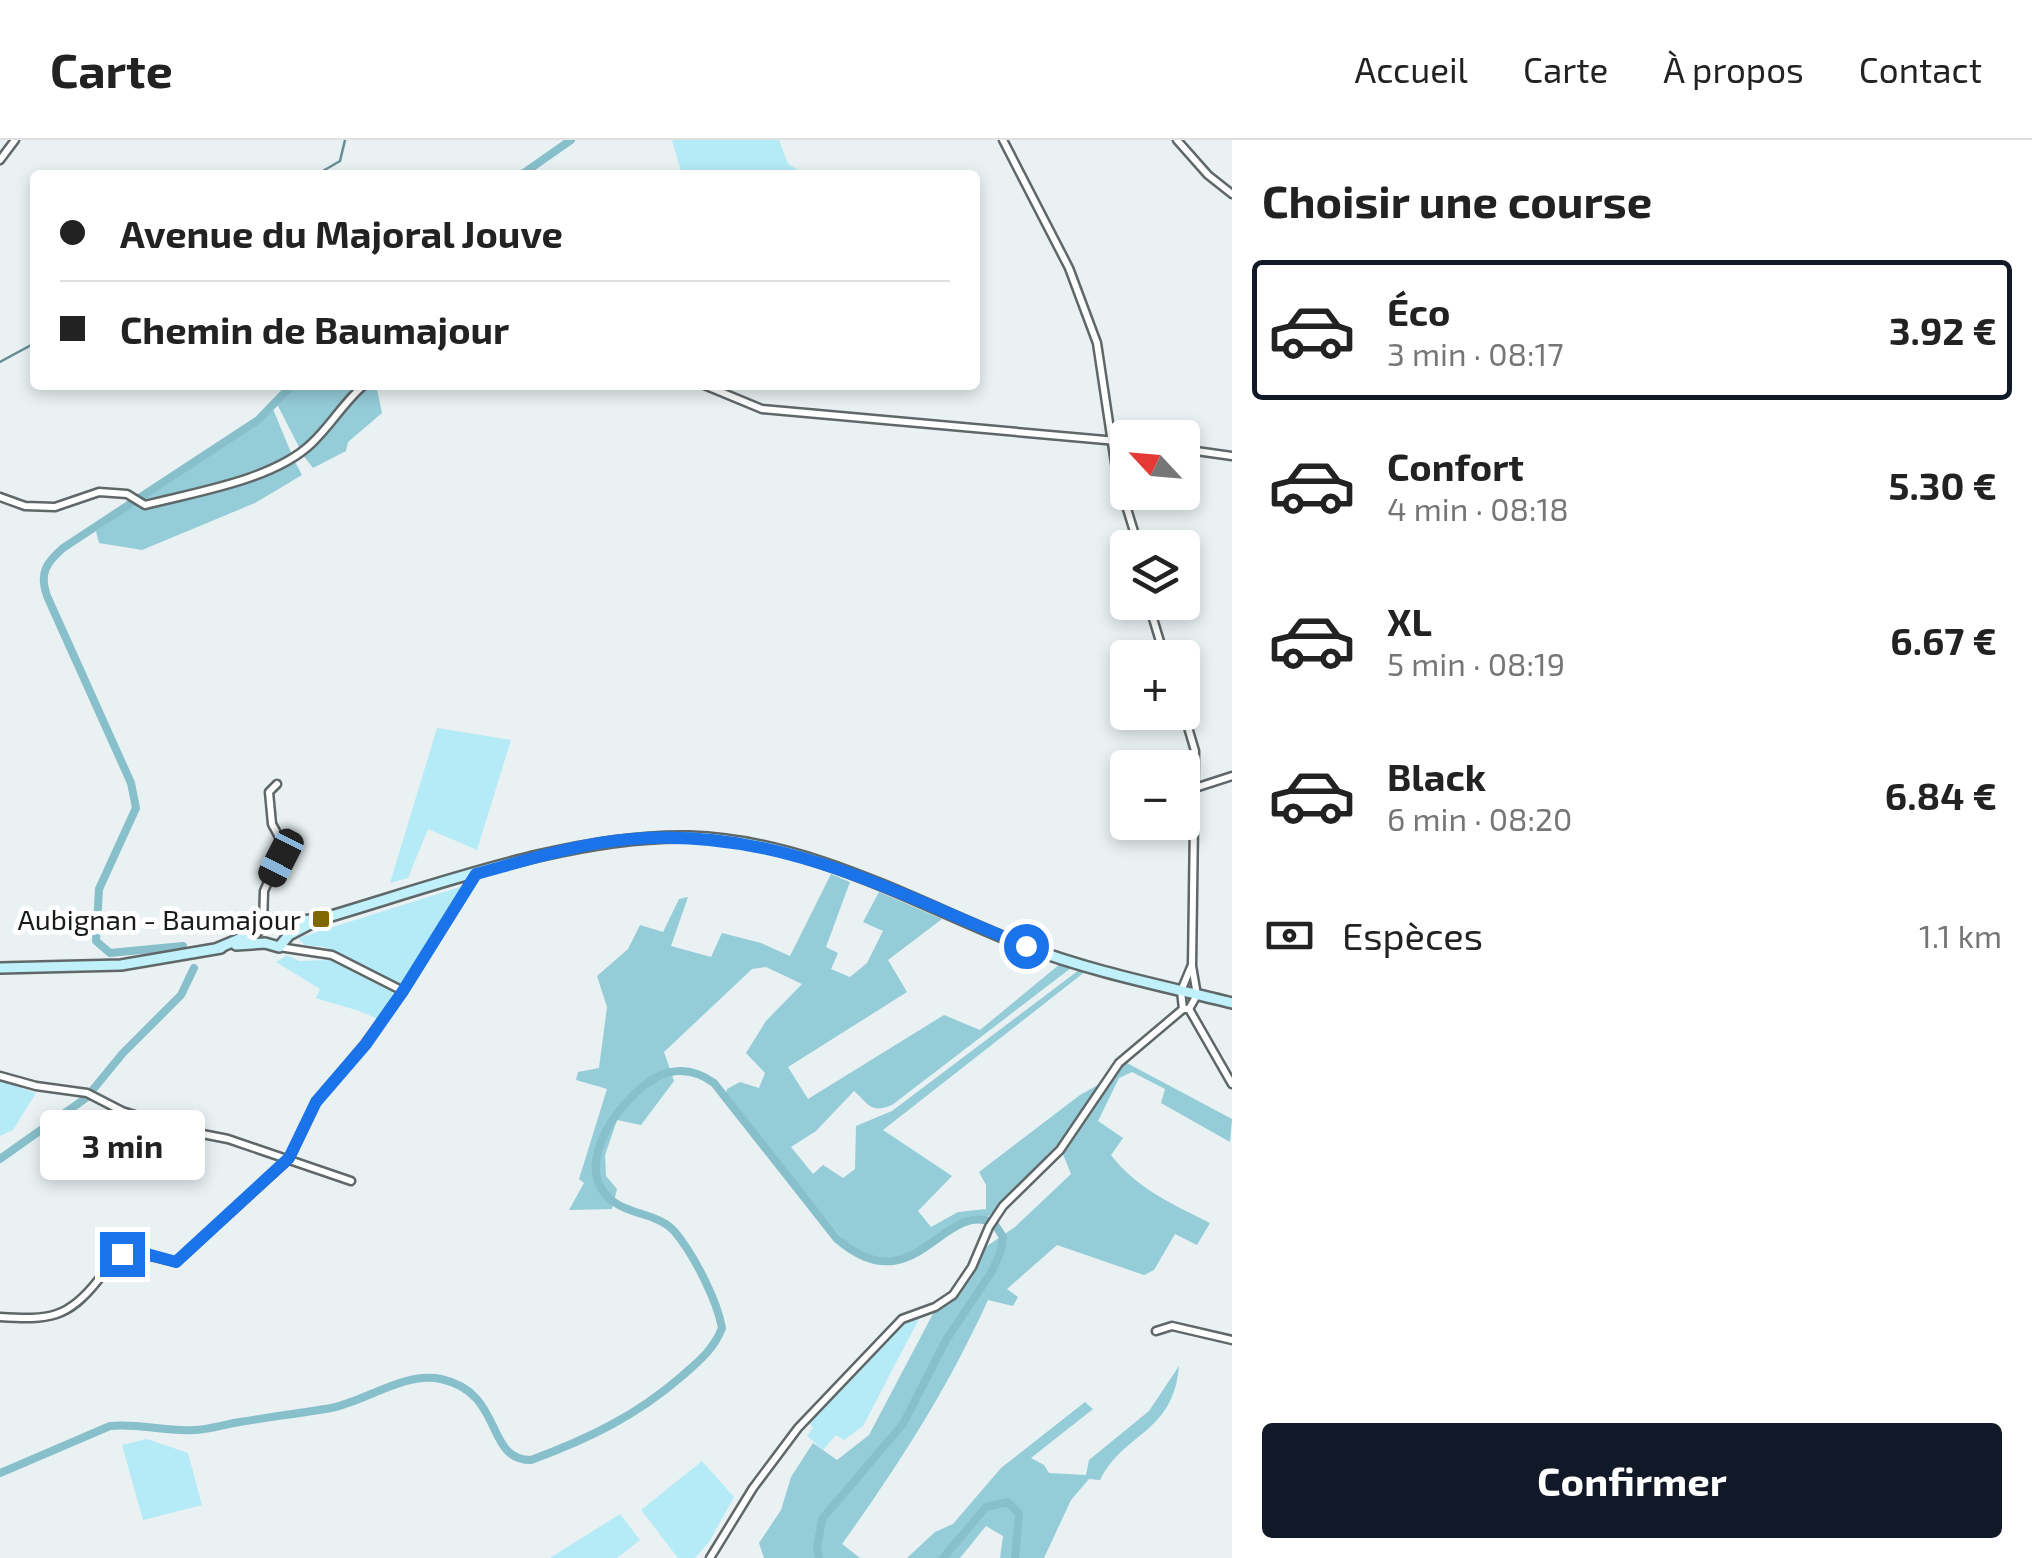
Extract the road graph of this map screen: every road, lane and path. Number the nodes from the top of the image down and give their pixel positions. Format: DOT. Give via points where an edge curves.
graph roads {
  1 [pos="15,140"];
  2 [pos="1003,140"];
  3 [pos="1177,140"];
  4 [pos="0,160"];
  5 [pos="1232,194"];
  6 [pos="360,390"];
  7 [pos="717,390"];
  8 [pos="1110,422"];
  9 [pos="1110,442"];
  10 [pos="1200,452"];
  11 [pos="1232,456"];
  12 [pos="0,497"];
  13 [pos="1232,776"];
  14 [pos="276,784"];
  15 [pos="1200,787"];
  16 [pos="1195,840"];
  17 [pos="476,874"];
  18 [pos="264,900"];
  19 [pos="280,919"];
  20 [pos="321,919"];
  21 [pos="263,926"];
  22 [pos="289,936"];
  23 [pos="265,943"];
  24 [pos="280,946"];
  25 [pos="218,948"];
  26 [pos="305,952"];
  27 [pos="1192,966"];
  28 [pos="0,968"];
  29 [pos="403,991"];
  30 [pos="1182,991"];
  31 [pos="1196,994"];
  32 [pos="1232,1003"];
  33 [pos="1186,1009"];
  34 [pos="0,1076"];
  35 [pos="1232,1084"];
  36 [pos="289,1158"];
  37 [pos="351,1181"];
  38 [pos="0,1317"];
  39 [pos="1156,1331"];
  40 [pos="1232,1340"];
  41 [pos="710,1558"];
  1 -- 4 [label="street"];
  2 -- 8 [label="street" via="1071,272 1098,343"];
  3 -- 5 [label="street"];
  6 -- 12 [label="street" via="294,458 237,481 144,505 99,492 54,507"];
  7 -- 9 [label="street" via="762,408"];
  10 -- 11 [label="street"];
  13 -- 15 [label="street"];
  14 -- 18 [label="street" via="268,792 284,851"];
  16 -- 27 [label="street"];
  17 -- 20 [label="main road"];
  17 -- 29 [label="street"];
  17 -- 30 [label="main road" via="630,839 736,841 818,860 1049,955"];
  18 -- 19 [label="street"];
  18 -- 21 [label="street"];
  19 -- 20 [label="main road"];
  19 -- 21 [label="main road"];
  19 -- 22 [label="main road"];
  20 -- 22 [label="main road"];
  21 -- 23 [label="main road"];
  21 -- 25 [label="main road"];
  22 -- 24 [label="main road"];
  22 -- 26 [label="street"];
  23 -- 24 [label="main road"];
  23 -- 25 [label="main road"];
  24 -- 26 [label="street"];
  25 -- 28 [label="main road" via="121,965"];
  26 -- 29 [label="street" via="332,954"];
  27 -- 30 [label="street"];
  27 -- 31 [label="street"];
  29 -- 36 [label="street" via="316,1102"];
  30 -- 31 [label="main road"];
  30 -- 33 [label="street"];
  31 -- 32 [label="main road"];
  31 -- 33 [label="street"];
  33 -- 35 [label="street"];
  33 -- 41 [label="street" via="1118,1063 1060,1150 992,1222 953,1295 902,1319 854,1366 778,1454"];
  34 -- 36 [label="street" via="90,1095 122,1111"];
  36 -- 37 [label="street"];
  36 -- 38 [label="street" via="176,1262 128,1251 69,1310 45,1318"];
  39 -- 40 [label="street" via="1172,1326"];
}
